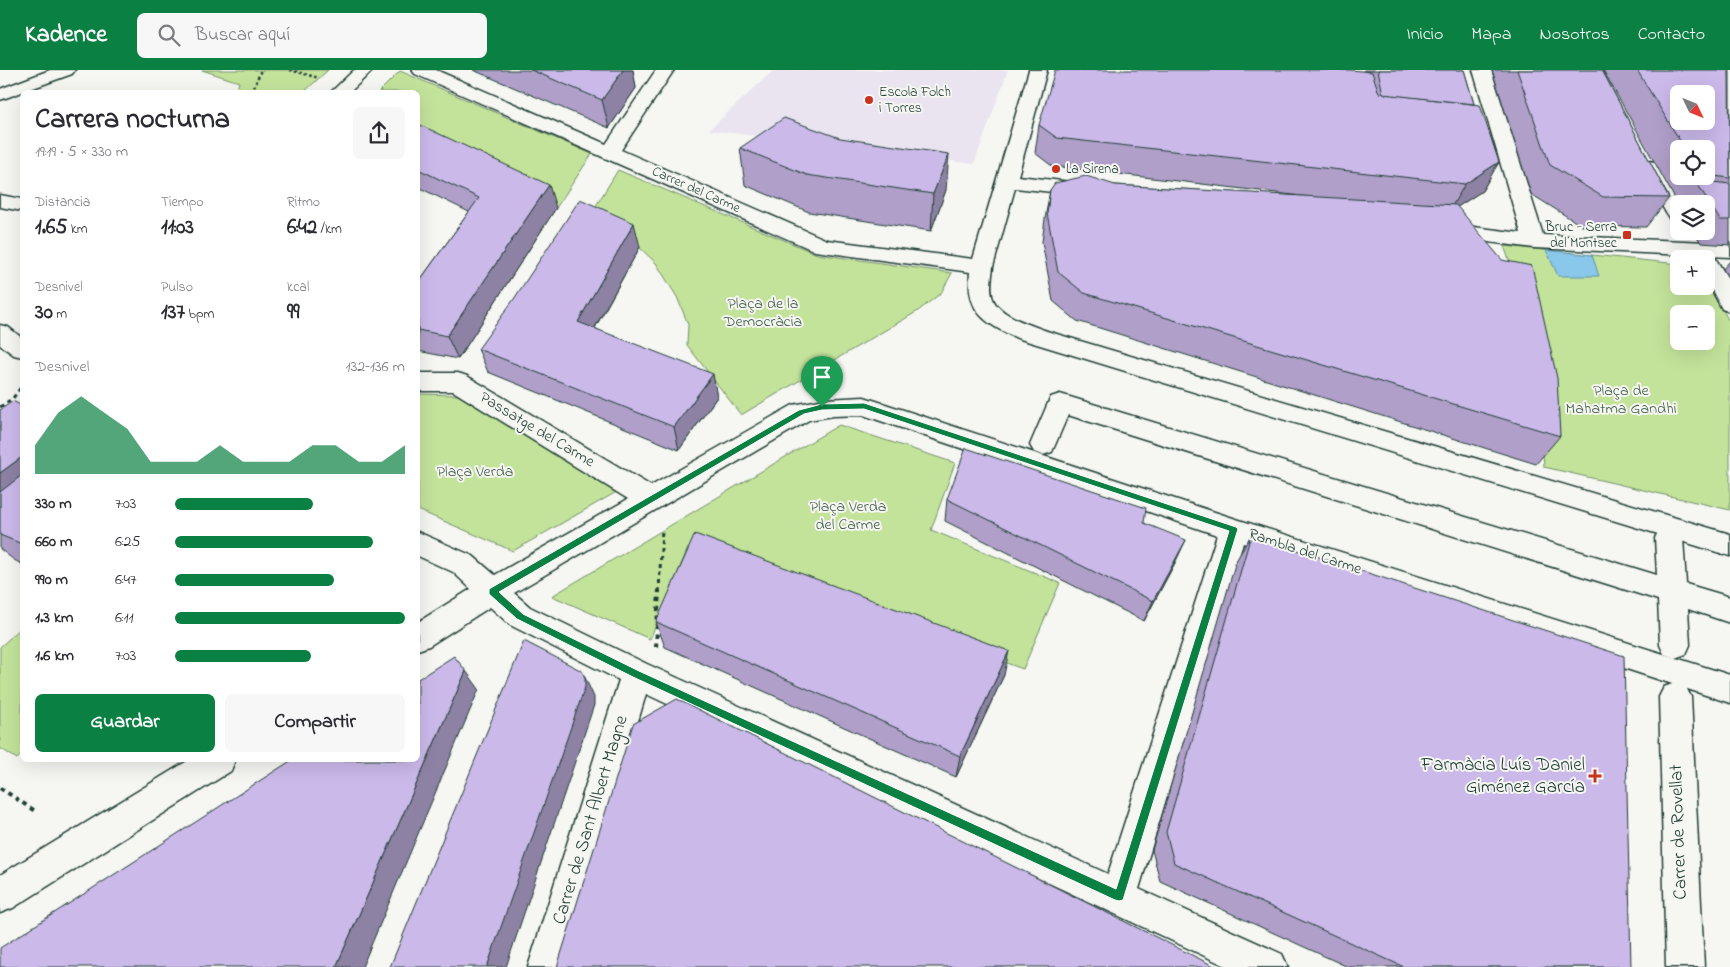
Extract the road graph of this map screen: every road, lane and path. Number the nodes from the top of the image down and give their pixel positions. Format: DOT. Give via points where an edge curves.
graph roads {
  1 [pos="66,70"];
  2 [pos="261,70"];
  3 [pos="290,70"];
  4 [pos="364,70"];
  5 [pos="421,70"];
  6 [pos="666,70"];
  7 [pos="1038,70"];
  8 [pos="1482,70"];
  9 [pos="10,74"];
  10 [pos="321,78"];
  11 [pos="34,82"];
  12 [pos="253,90"];
  13 [pos="342,90"];
  14 [pos="0,95"];
  15 [pos="1640,148"];
  16 [pos="609,153"];
  17 [pos="1007,181"];
  18 [pos="1110,193"];
  19 [pos="0,201"];
  20 [pos="1670,202"];
  21 [pos="20,205"];
  22 [pos="1426,228"];
  23 [pos="1534,240"];
  24 [pos="1698,250"];
  25 [pos="1715,250"];
  26 [pos="1730,250"];
  27 [pos="982,267"];
  28 [pos="1715,275"];
  29 [pos="1730,304"];
  30 [pos="0,333"];
  31 [pos="20,348"];
  32 [pos="420,382"];
  33 [pos="20,389"];
  34 [pos="0,408"];
  35 [pos="1043,445"];
  36 [pos="657,510"];
  37 [pos="1234,529"];
  38 [pos="1669,538"];
  39 [pos="420,544"];
  40 [pos="1730,545"];
  41 [pos="492,591"];
  42 [pos="1672,592"];
  43 [pos="1730,610"];
  44 [pos="420,637"];
  45 [pos="1675,645"];
  46 [pos="646,661"];
  47 [pos="1730,689"];
  48 [pos="1675,697"];
  49 [pos="216,762"];
  50 [pos="0,788"];
  51 [pos="35,811"];
  52 [pos="0,895"];
  53 [pos="1119,896"];
  54 [pos="547,967"];
  55 [pos="1269,967"];
  56 [pos="1684,967"];
  1 -- 11 [label="street"];
  2 -- 12 [label="path"];
  3 -- 10 [label="path"];
  4 -- 13 [label="street"];
  5 -- 16 [label="street, Carrer del Carme"];
  6 -- 16 [label="street"];
  7 -- 17 [label="street"];
  8 -- 23 [label="street"];
  9 -- 11 [label="street"];
  11 -- 14 [label="street"];
  15 -- 20 [label="street"];
  16 -- 27 [label="street, Carrer del Carme" via="823,246"];
  17 -- 18 [label="street"];
  17 -- 27 [label="street"];
  19 -- 21 [label="street"];
  22 -- 23 [label="street"];
  23 -- 24 [label="street"];
  25 -- 26 [label="street"];
  27 -- 40 [label="street" via="980,298 987,311 1020,330"];
  28 -- 29 [label="street"];
  30 -- 31 [label="street"];
  32 -- 36 [label="street, Passatge del Carme" via="458,382"];
  33 -- 34 [label="path"];
  35 -- 42 [label="street" via="1060,403"];
  36 -- 37 [label="street, Rambla del Carme" via="802,412 822,407 864,406"];
  36 -- 41 [label="street, Rambla del Carme"];
  36 -- 46 [label="path"];
  37 -- 47 [label="street, Rambla del Carme"];
  37 -- 53 [label="street"];
  38 -- 42 [label="street"];
  39 -- 41 [label="street" via="463,564"];
  41 -- 44 [label="street, Rambla del Carme"];
  41 -- 46 [label="street" via="520,616"];
  42 -- 43 [label="street"];
  42 -- 45 [label="street"];
  46 -- 53 [label="street"];
  46 -- 54 [label="street, Carrer de Sant Albert Magne"];
  48 -- 56 [label="street, Carrer de Rovellat"];
  49 -- 52 [label="street"];
  50 -- 51 [label="path"];
  53 -- 55 [label="street"];
}
